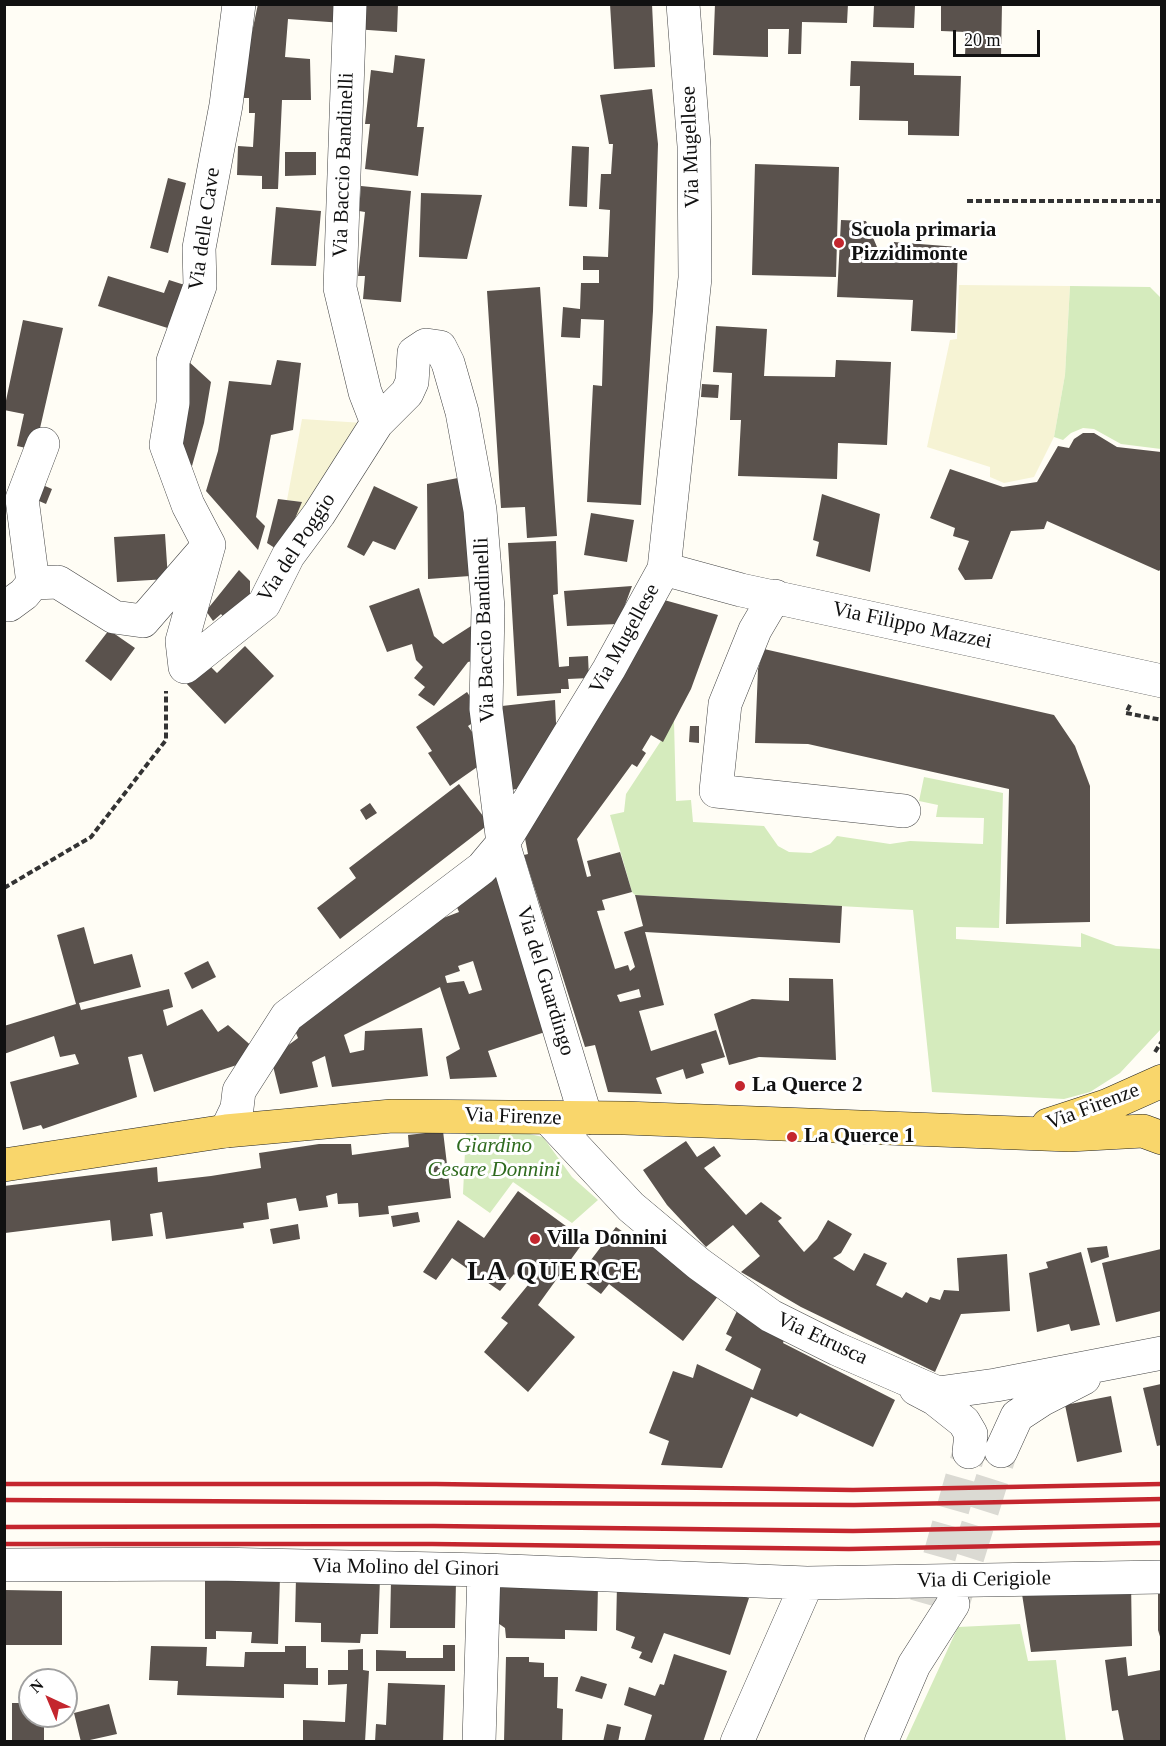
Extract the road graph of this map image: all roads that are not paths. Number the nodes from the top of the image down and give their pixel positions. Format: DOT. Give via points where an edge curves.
graph roads {
  1 [pos="239,4"];
  2 [pos="350,4"];
  3 [pos="683,4"];
  4 [pos="377,423"];
  5 [pos="43,444"];
  6 [pos="209,545"];
  7 [pos="664,569"];
  8 [pos="33,583"];
  9 [pos="775,596"];
  10 [pos="4,605"];
  11 [pos="1161,681"];
  12 [pos="904,811"];
  13 [pos="503,843"];
  14 [pos="1161,1081"];
  15 [pos="548,1118"];
  16 [pos="586,1118"];
  17 [pos="226,1131"];
  18 [pos="1024,1132"];
  19 [pos="1161,1138"];
  20 [pos="4,1165"];
  21 [pos="837,1349"];
  22 [pos="1146,1356"];
  23 [pos="4,1564"];
  24 [pos="484,1570"];
  25 [pos="1161,1577"];
  26 [pos="807,1583"];
  27 [pos="940,1604"];
  28 [pos="479,1742"];
  29 [pos="737,1742"];
  30 [pos="881,1742"];
  1 -- 6 [label="street, Via delle Cave" via="226,105 199,248 200,286 172,361 173,403 166,445"];
  2 -- 4 [label="street, Via Baccio Bandinelli" via="340,288 365,392"];
  3 -- 7 [label="street, Via Mugellese" via="694,146 695,278"];
  4 -- 6 [label="street, Via del Poggio" via="288,556 264,604 185,667 182,641"];
  4 -- 13 [label="street, Via Baccio Bandinelli" via="407,393 418,348 440,347 462,412 480,510 488,608 486,709"];
  5 -- 8 [label="street" via="22,499"];
  6 -- 8 [label="street" via="142,621 114,616 58,582"];
  7 -- 9 [label="street, Via Filippo Mazzei"];
  7 -- 13 [label="street, Via Mugellese" via="609,669"];
  8 -- 10 [label="street" via="24,594"];
  9 -- 11 [label="street, Via Filippo Mazzei"];
  9 -- 12 [label="street" via="755,630 725,704 716,791"];
  13 -- 16 [label="street, Via del Guardingo"];
  13 -- 17 [label="street, Via Mugellese" via="482,868 287,1016 239,1091 237,1108"];
  14 -- 18 [label="main road, Via Firenze" via="1106,1106"];
  15 -- 16 [label="main road, Via Firenze"];
  15 -- 17 [label="main road, Via Firenze" via="392,1116"];
  15 -- 21 [label="street, Via Etrusca" via="631,1207 699,1264 771,1316"];
  16 -- 18 [label="main road, Via Firenze"];
  17 -- 20 [label="main road, Via Firenze"];
  18 -- 19 [label="main road, Via Firenze" via="1069,1135 1143,1131"];
  21 -- 22 [label="street, Via Etrusca" via="938,1393"];
  21 -- 22 [label="street" via="935,1399 964,1422 985,1451 1017,1416 1043,1399 1080,1379"];
  23 -- 24 [label="street, Via Molino del Ginori"];
  24 -- 26 [label="street, Via Molino del Ginori"];
  24 -- 28 [label="street"];
  25 -- 26 [label="street, Via di Cerigiole"];
  26 -- 29 [label="street"];
  27 -- 30 [label="street"];
}
